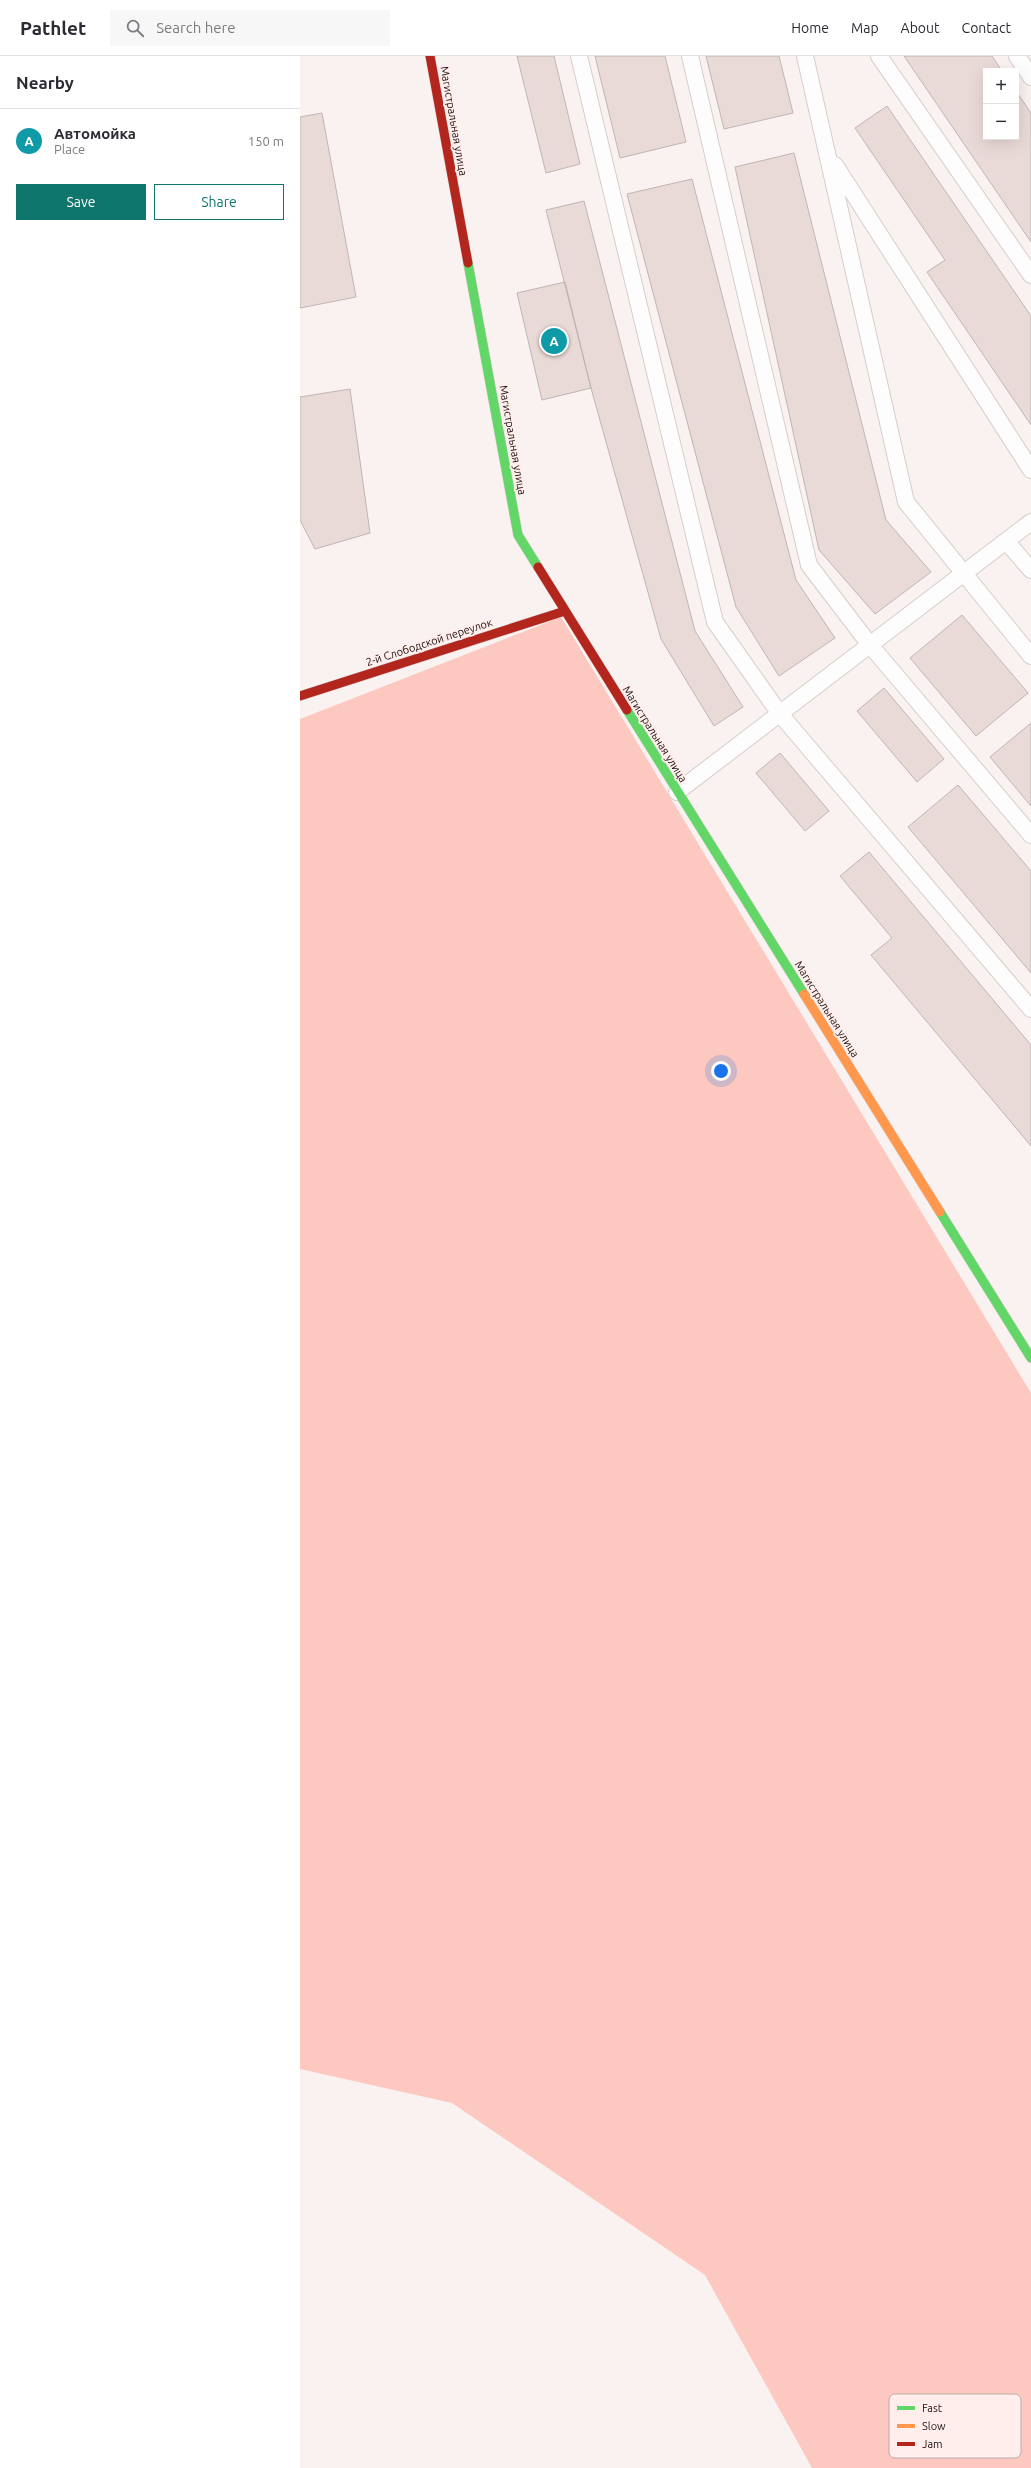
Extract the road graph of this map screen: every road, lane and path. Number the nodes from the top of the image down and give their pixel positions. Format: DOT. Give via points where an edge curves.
graph roads {
  1 [pos="430,56"];
  2 [pos="579,56"];
  3 [pos="690,56"];
  4 [pos="805,56"];
  5 [pos="879,56"];
  6 [pos="1017,56"];
  7 [pos="1031,76"];
  8 [pos="830,156"];
  9 [pos="1031,275"];
  10 [pos="1031,470"];
  11 [pos="1031,522"];
  12 [pos="1006,541"];
  13 [pos="1031,570"];
  14 [pos="963,574"];
  15 [pos="565,611"];
  16 [pos="870,645"];
  17 [pos="1031,656"];
  18 [pos="300,696"];
  19 [pos="780,714"];
  20 [pos="677,792"];
  21 [pos="1031,835"];
  22 [pos="1031,1009"];
  23 [pos="1031,1358"];
  1 -- 15 [label="street, Магистральная улица" via="518,535"];
  2 -- 19 [label="lane" via="716,622"];
  3 -- 16 [label="lane" via="809,565"];
  4 -- 8 [label="lane"];
  5 -- 9 [label="lane"];
  6 -- 7 [label="lane"];
  8 -- 10 [label="lane"];
  8 -- 14 [label="lane" via="906,502"];
  11 -- 12 [label="lane"];
  12 -- 13 [label="lane"];
  12 -- 14 [label="lane"];
  14 -- 16 [label="lane"];
  14 -- 17 [label="lane"];
  15 -- 18 [label="street, 2-й Слободской переулок"];
  15 -- 20 [label="street, Магистральная улица"];
  16 -- 19 [label="lane"];
  16 -- 21 [label="lane"];
  19 -- 20 [label="lane"];
  19 -- 22 [label="lane"];
  20 -- 23 [label="street, Магистральная улица"];
}
